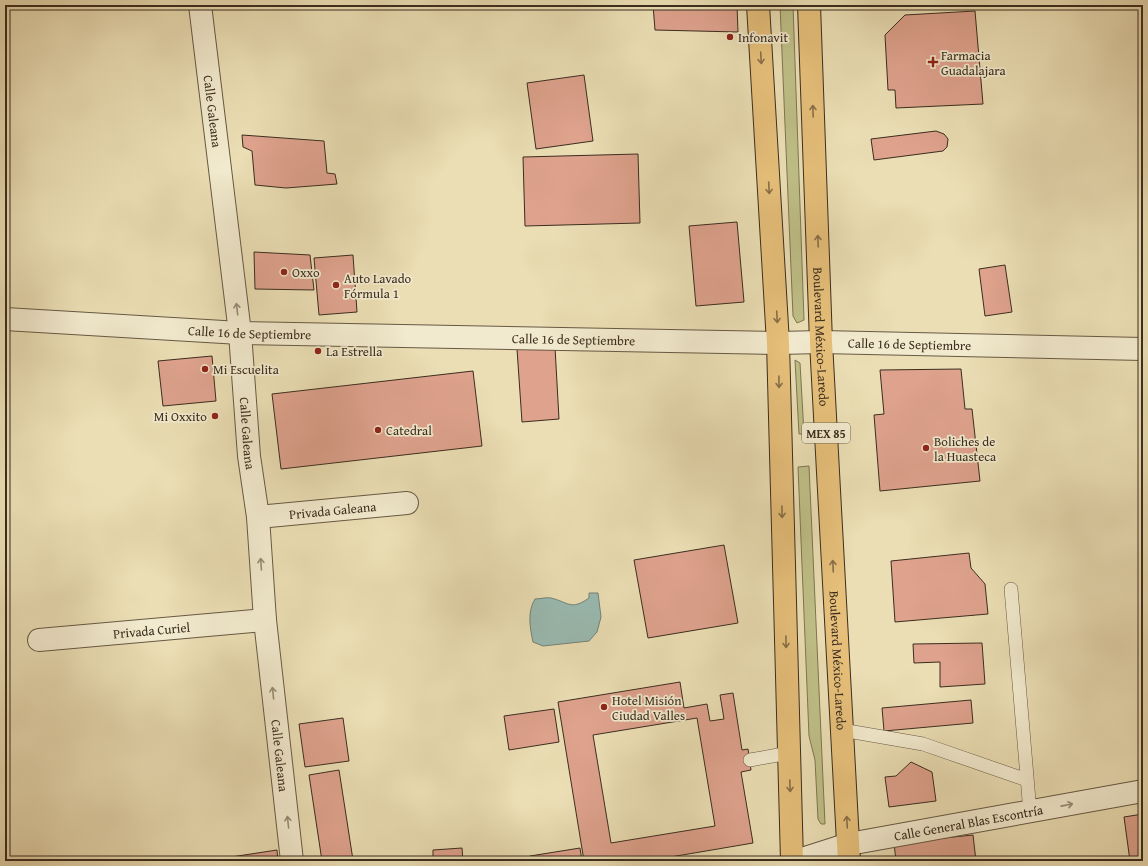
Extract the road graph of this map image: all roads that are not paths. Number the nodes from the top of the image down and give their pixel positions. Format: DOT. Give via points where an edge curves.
graph roads {
  1 [pos="200,5"];
  2 [pos="758,5"];
  3 [pos="809,5"];
  4 [pos="5,319"];
  5 [pos="240,333"];
  6 [pos="822,342"];
  7 [pos="778,343"];
  8 [pos="1143,349"];
  9 [pos="407,503"];
  10 [pos="258,516"];
  11 [pos="1011,589"];
  12 [pos="265,620"];
  13 [pos="39,640"];
  14 [pos="842,730"];
  15 [pos="789,753"];
  16 [pos="750,760"];
  17 [pos="1027,780"];
  18 [pos="1143,790"];
  19 [pos="1030,812"];
  20 [pos="849,852"];
  21 [pos="292,861"];
  22 [pos="792,861"];
  23 [pos="796,861"];
  5 -- 1 [label="street, Calle Galeana, one-way"];
  2 -- 7 [label="main road, one-way"];
  6 -- 3 [label="main road, Boulevard México-Laredo / MEX 85, one-way"];
  4 -- 5 [label="street, Calle 16 de Septiembre"];
  5 -- 7 [label="street, Calle 16 de Septiembre"];
  5 -- 10 [label="street, Calle Galeana" via="249,456"];
  6 -- 7 [label="street, Calle 16 de Septiembre"];
  6 -- 8 [label="street, Calle 16 de Septiembre"];
  14 -- 6 [label="main road, Boulevard México-Laredo / MEX 85, one-way"];
  7 -- 15 [label="main road, one-way"];
  9 -- 10 [label="street, Privada Galeana"];
  12 -- 10 [label="street, Calle Galeana, one-way"];
  11 -- 17 [label="lane"];
  12 -- 13 [label="street, Privada Curiel"];
  21 -- 12 [label="street, Calle Galeana, one-way"];
  14 -- 17 [label="lane" via="923,744"];
  20 -- 14 [label="main road, Boulevard México-Laredo / MEX 85, one-way"];
  15 -- 16 [label="lane"];
  15 -- 22 [label="main road, one-way"];
  17 -- 19 [label="lane"];
  19 -- 18 [label="street, Calle General Blas Escontría, one-way"];
  19 -- 20 [label="street, Calle General Blas Escontría"];
  20 -- 23 [label="street, Calle General Blas Escontría"];
}
